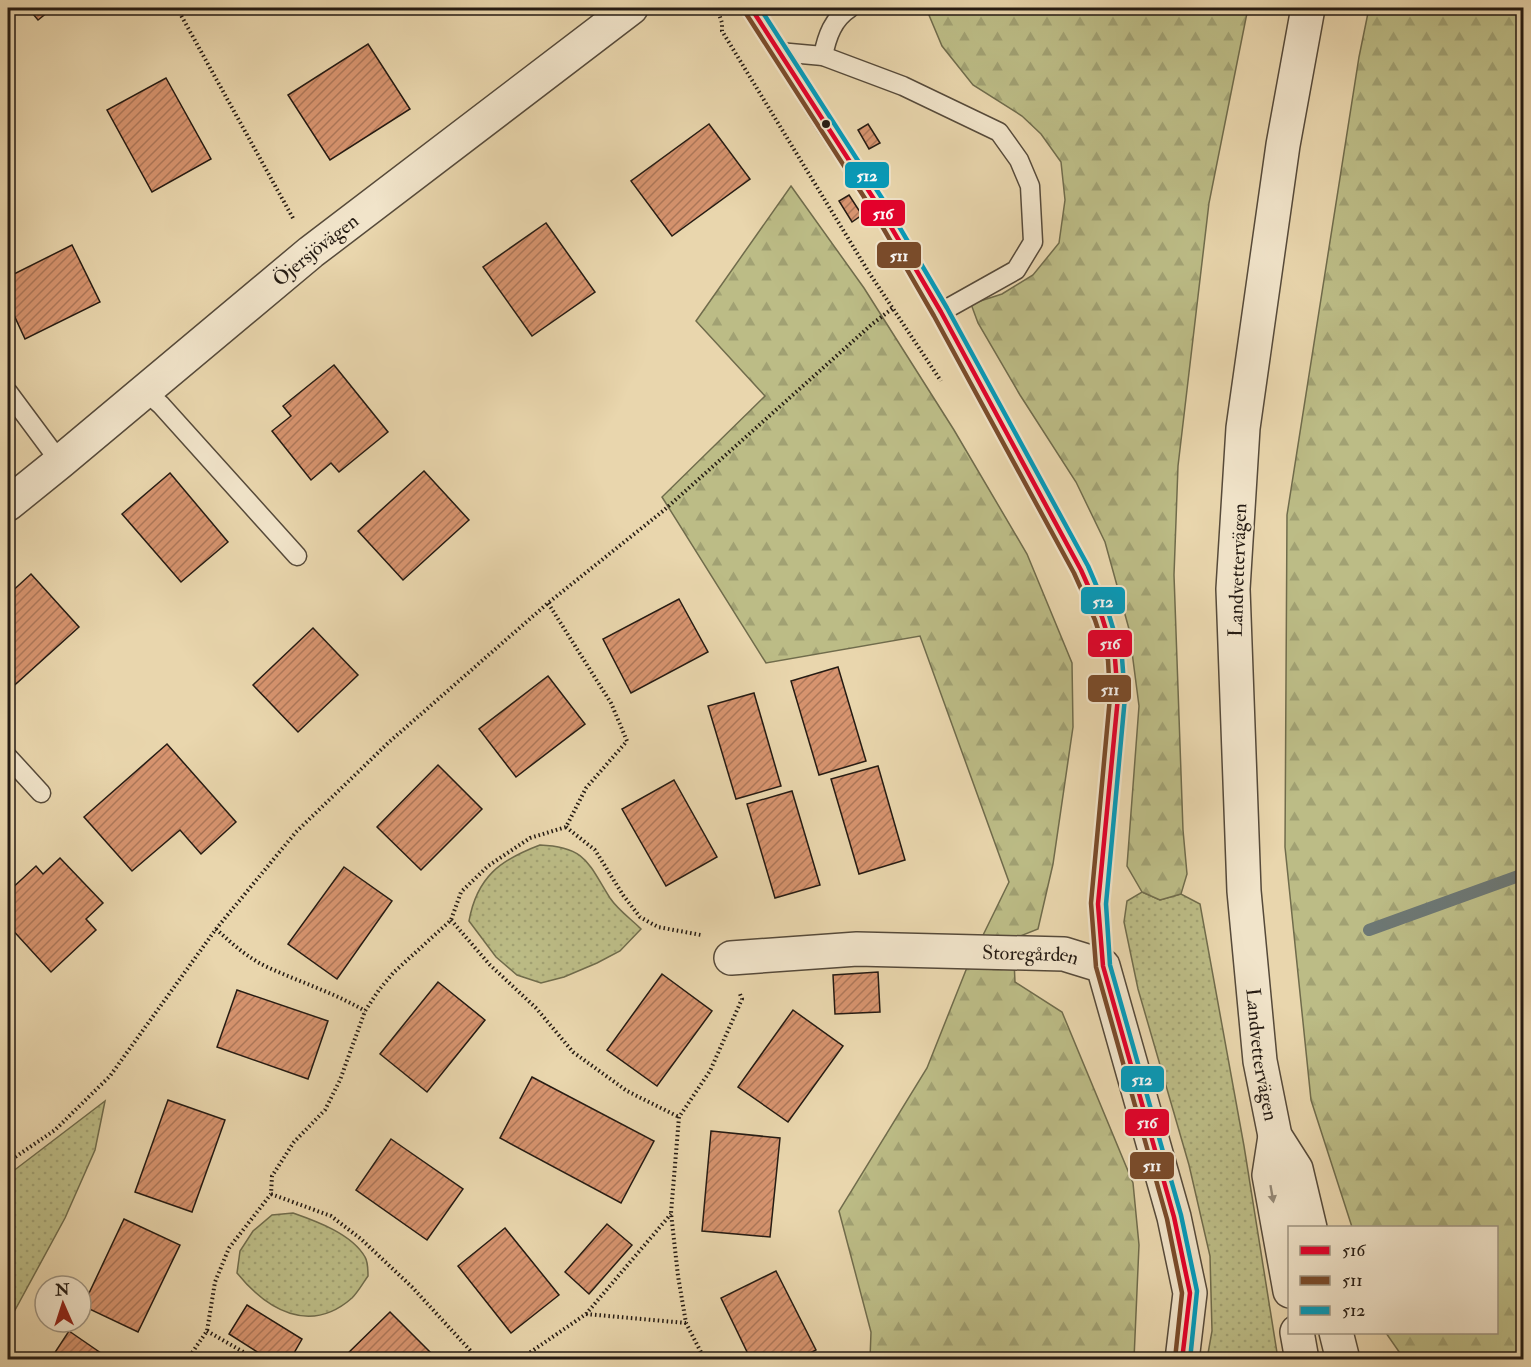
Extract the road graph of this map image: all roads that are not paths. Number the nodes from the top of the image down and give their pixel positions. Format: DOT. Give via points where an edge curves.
graph roads {
  1 [pos="632,8"];
  2 [pos="751,8"];
  3 [pos="850,8"];
  4 [pos="1308,8"];
  5 [pos="779,52"];
  6 [pos="823,56"];
  7 [pos="941,312"];
  8 [pos="145,391"];
  9 [pos="8,392"];
  10 [pos="60,462"];
  11 [pos="8,504"];
  12 [pos="297,556"];
  13 [pos="8,758"];
  14 [pos="41,793"];
  15 [pos="731,958"];
  16 [pos="1102,966"];
  17 [pos="1275,1136"];
  18 [pos="1310,1226"];
  19 [pos="1288,1280"];
  20 [pos="1297,1334"];
  21 [pos="1337,1334"];
  22 [pos="1182,1359"];
  23 [pos="1302,1359"];
  24 [pos="1343,1359"];
  1 -- 8 [label="street, Öjersjövägen" via="311,252"];
  2 -- 5 [label="lane"];
  3 -- 6 [label="lane" via="840,15 827,37"];
  4 -- 17 [label="street, Landvettervägen" via="1283,145 1243,428 1233,589 1244,891 1260,1061"];
  5 -- 6 [label="lane"];
  5 -- 7 [label="lane" via="881,210"];
  6 -- 7 [label="lane" via="903,86 999,132 1026,177 1030,186 1033,242 1016,270"];
  7 -- 16 [label="lane" via="1081,570 1115,659 1117,708 1098,904"];
  8 -- 10 [label="street, Öjersjövägen"];
  8 -- 12 [label="lane"];
  9 -- 10 [label="lane"];
  10 -- 11 [label="street, Öjersjövägen"];
  13 -- 14 [label="lane"];
  15 -- 16 [label="street, Storegården" via="856,949 1064,954"];
  16 -- 22 [label="street, Storegården" via="1174,1217 1190,1293"];
  17 -- 18 [label="street, Landvettervägen" via="1296,1169"];
  17 -- 19 [label="street, Landvettervägen, one-way" via="1269,1175"];
  20 -- 23 [label="street"];
  21 -- 24 [label="street"];
}
